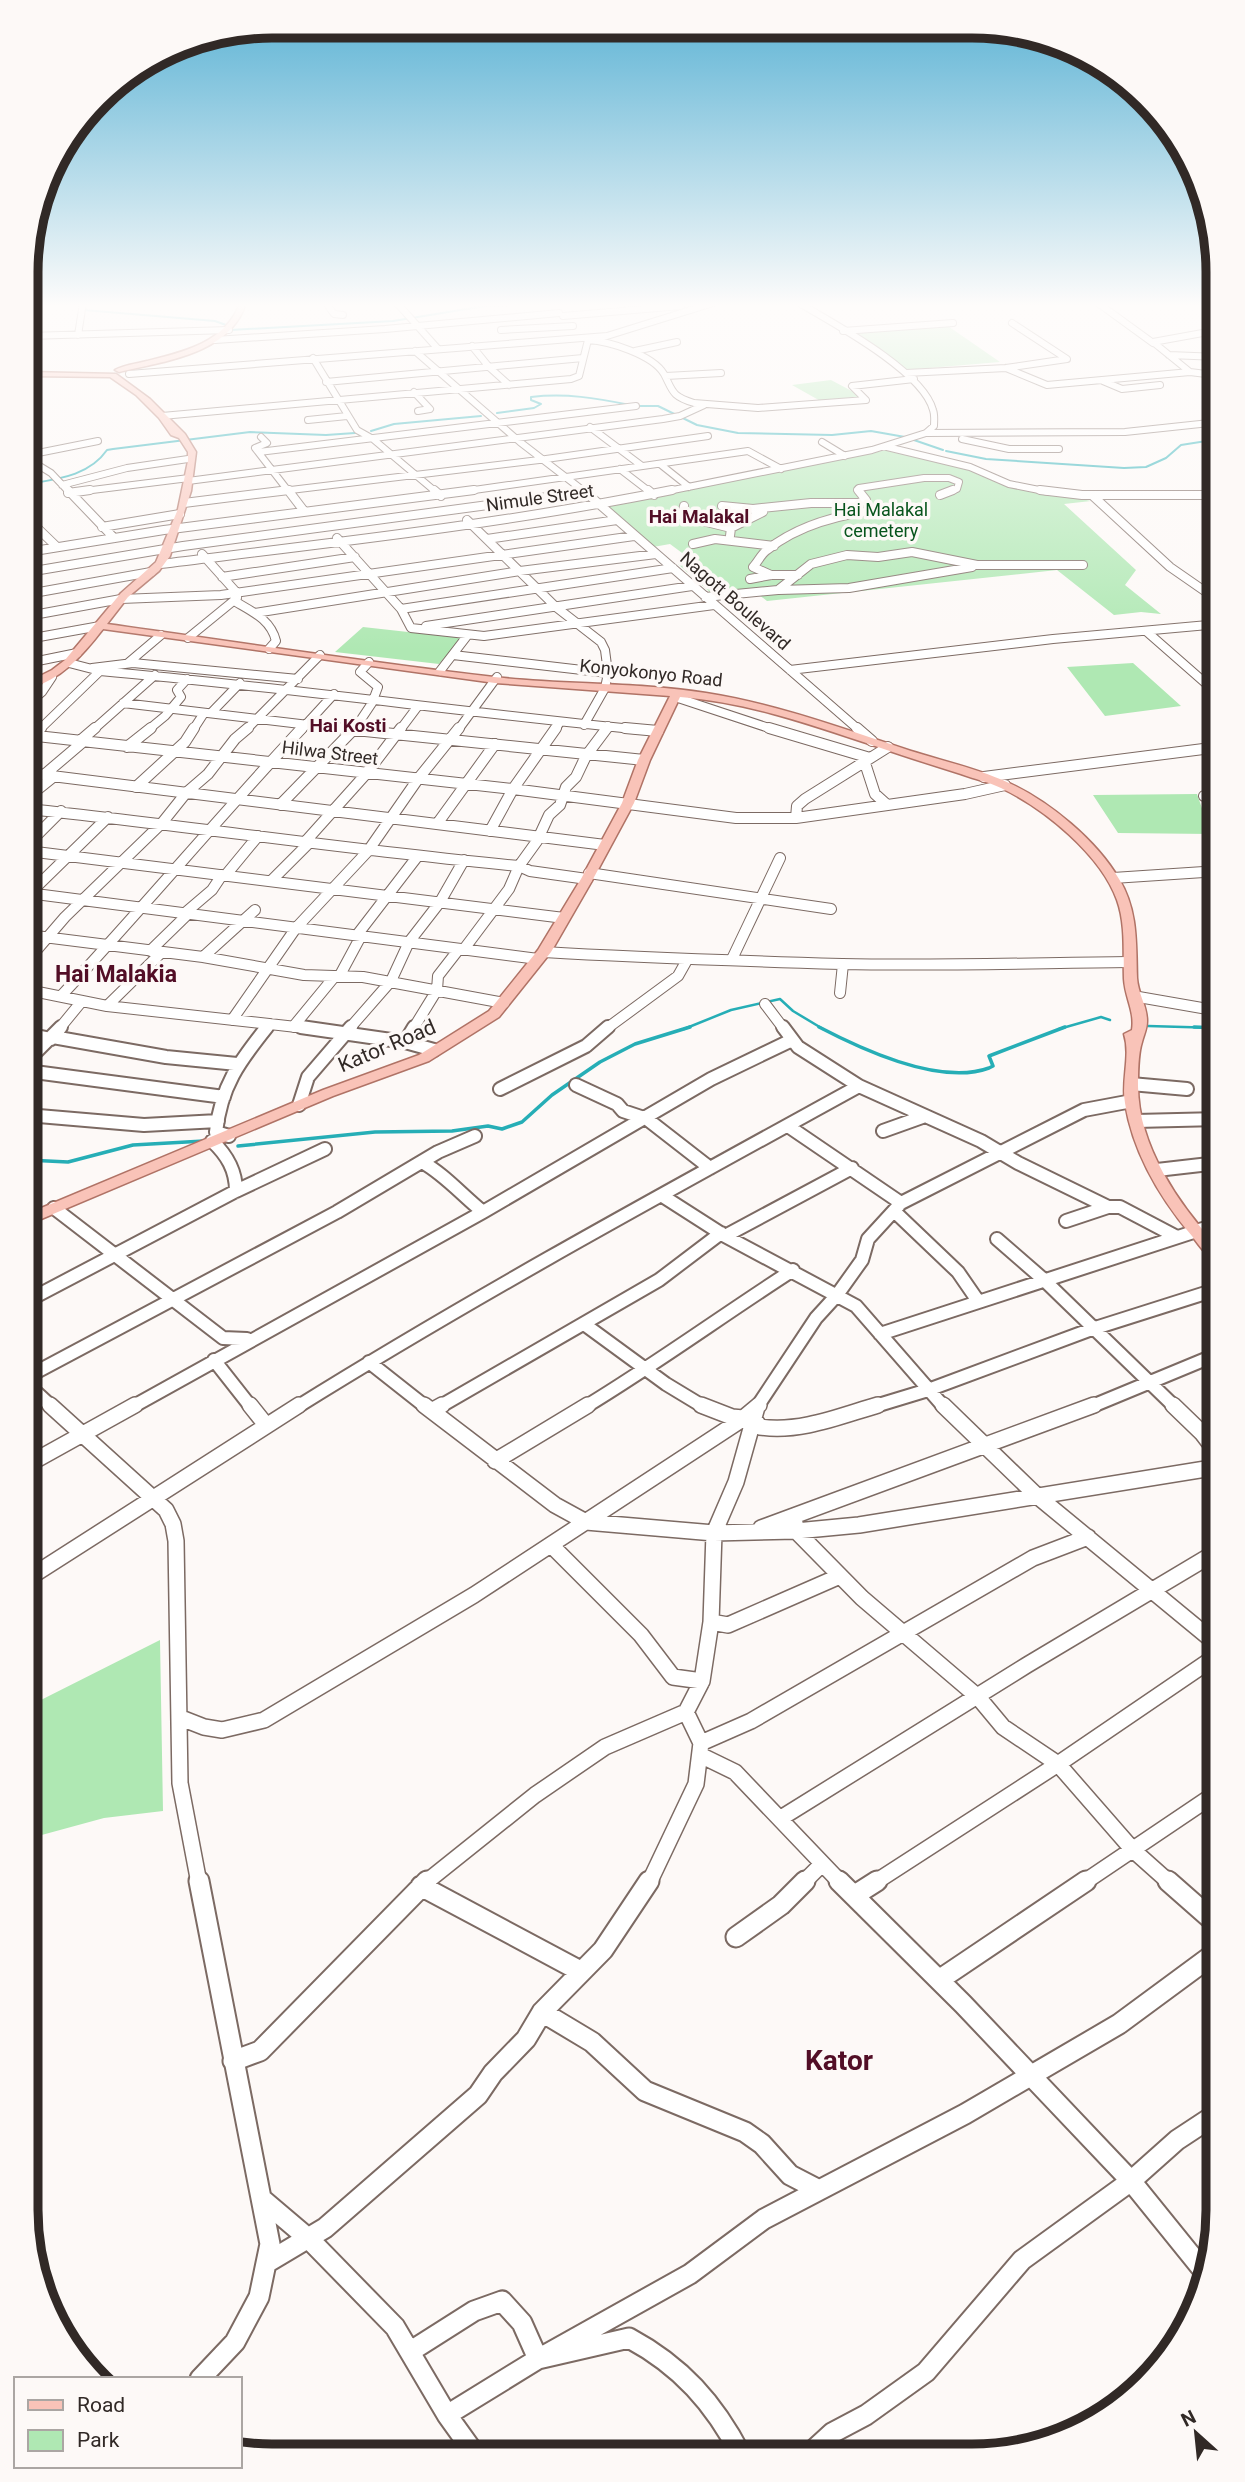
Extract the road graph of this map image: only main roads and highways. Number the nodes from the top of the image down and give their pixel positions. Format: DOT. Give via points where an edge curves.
graph roads {
  1 [pos="164,419"];
  2 [pos="100,626"];
  3 [pos="39,682"];
  4 [pos="676,695"];
  5 [pos="39,1215"];
  6 [pos="1206,1243"];
  1 -- 2 [label="main road" via="182,440 189,460 189,479 176,529 160,564 121,598"];
  2 -- 3 [label="main road" via="69,663"];
  2 -- 4 [label="main road, Konyokonyo Road" via="496,679"];
  4 -- 5 [label="main road, Kator Road" via="606,845 541,955 494,1014 424,1058 299,1105"];
  4 -- 6 [label="main road, Konyokonyo Road" via="770,709 984,777 1036,805 1088,846 1113,878 1129,922 1135,1035 1131,1084 1136,1121 1157,1170"];
}
